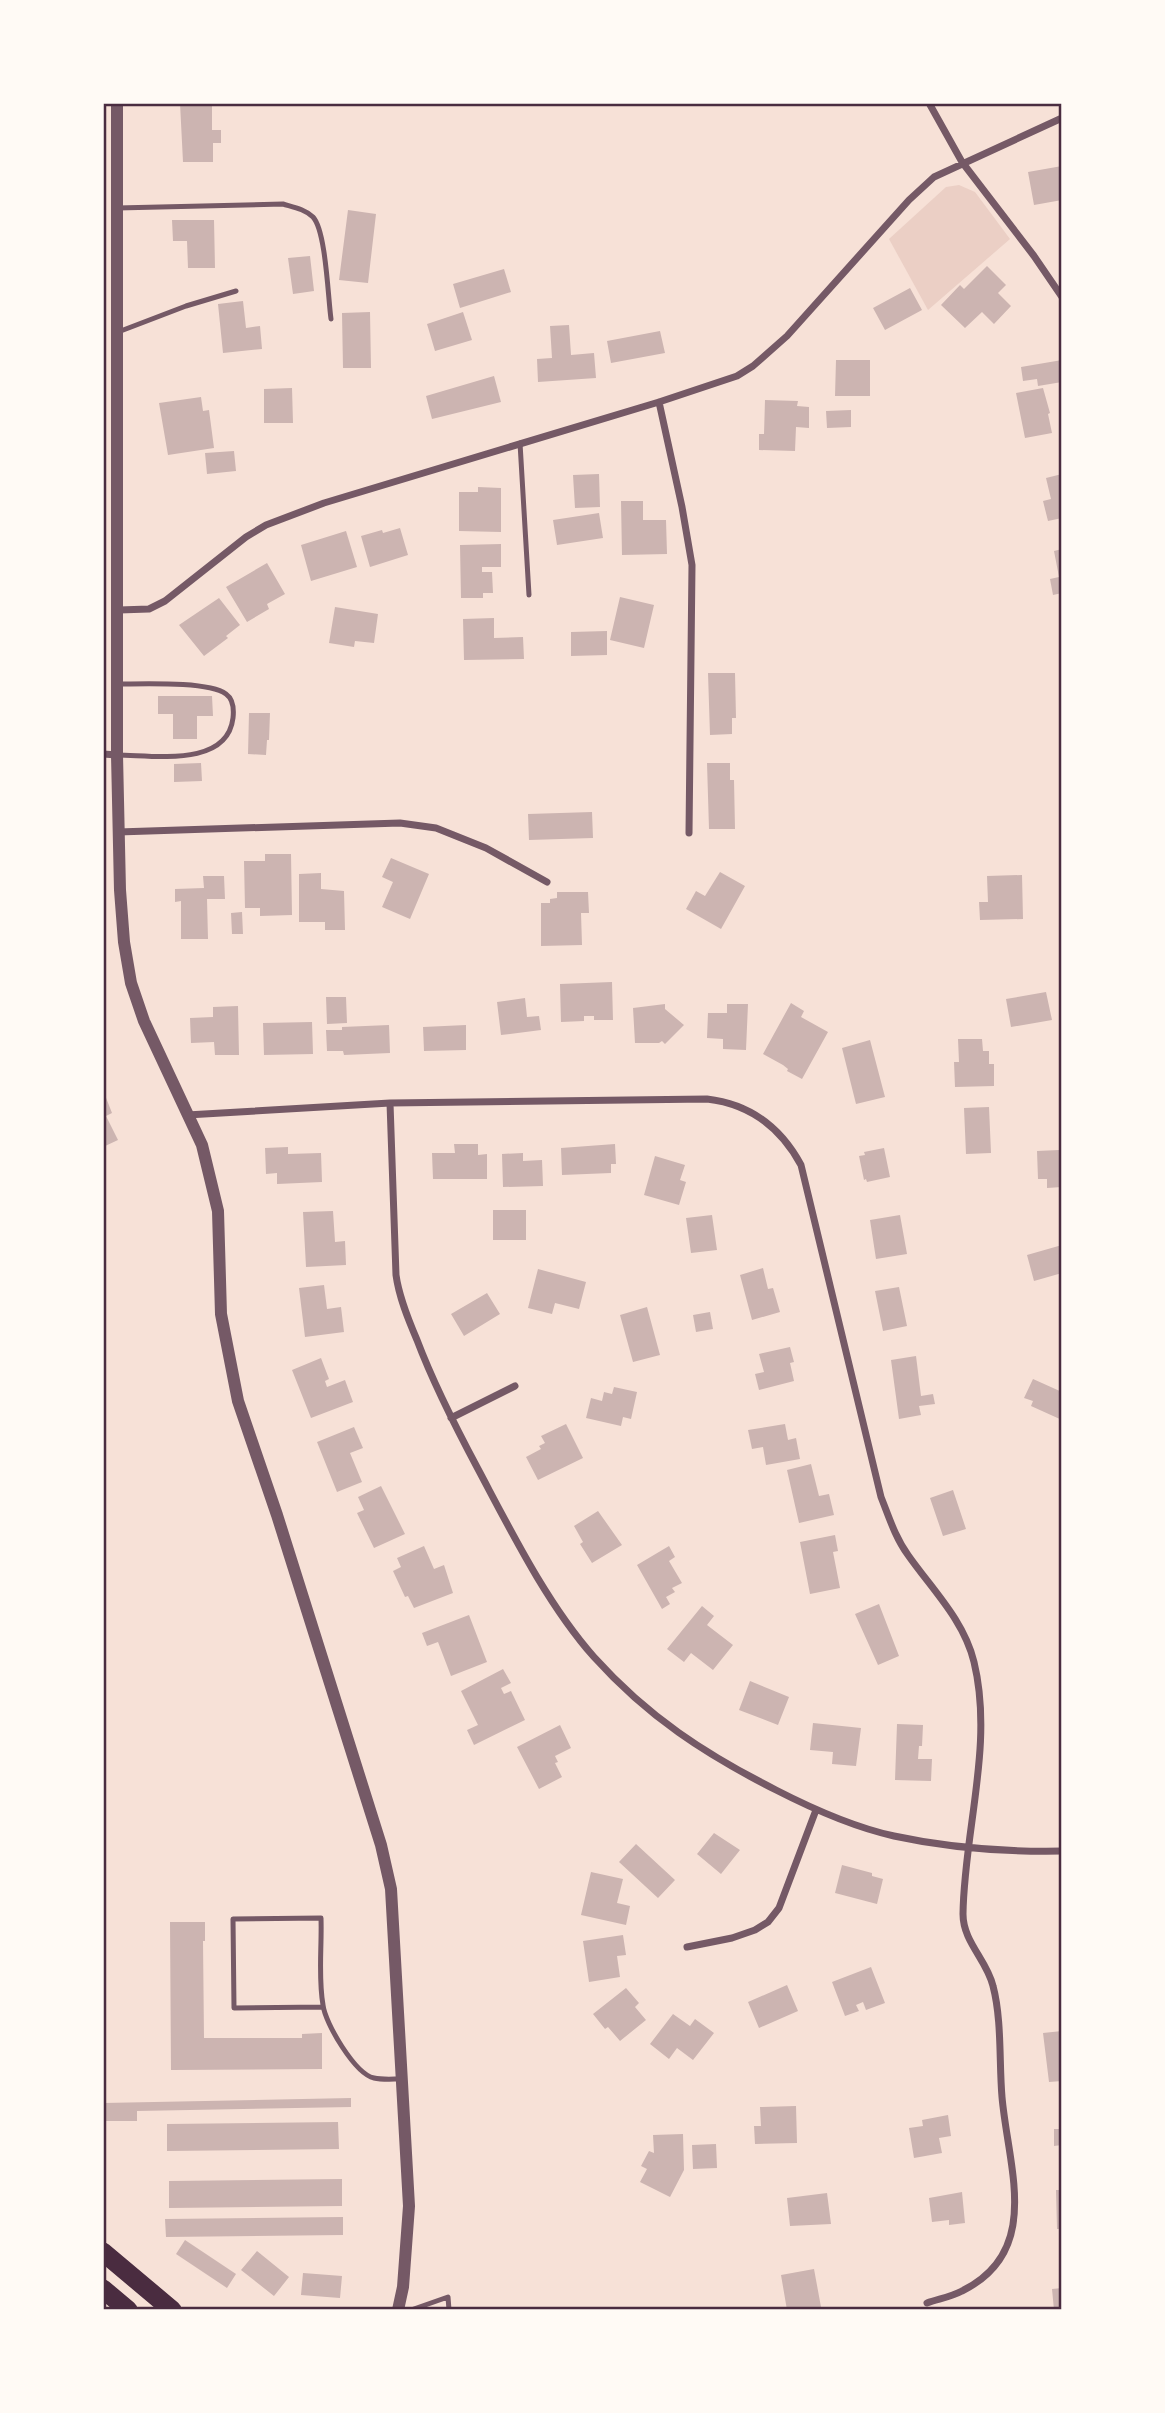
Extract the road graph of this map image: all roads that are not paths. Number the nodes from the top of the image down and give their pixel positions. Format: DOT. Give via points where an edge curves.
graph roads {
  1 [pos="117,103"];
  2 [pos="929,103"];
  3 [pos="1062,118"];
  4 [pos="962,162"];
  5 [pos="117,208"];
  6 [pos="236,291"];
  7 [pos="1062,297"];
  8 [pos="331,319"];
  9 [pos="118,332"];
  10 [pos="659,402"];
  11 [pos="520,443"];
  12 [pos="529,596"];
  13 [pos="118,610"];
  14 [pos="118,684"];
  15 [pos="103,754"];
  16 [pos="117,755"];
  17 [pos="118,832"];
  18 [pos="689,833"];
  19 [pos="547,882"];
  20 [pos="390,1103"];
  21 [pos="187,1115"];
  22 [pos="515,1386"];
  23 [pos="451,1418"];
  24 [pos="816,1810"];
  25 [pos="968,1848"];
  26 [pos="1062,1852"];
  27 [pos="687,1947"];
  28 [pos="323,2007"];
  29 [pos="402,2079"];
  30 [pos="103,2252"];
  31 [pos="103,2289"];
  32 [pos="927,2303"];
  33 [pos="128,2310"];
  34 [pos="172,2310"];
  35 [pos="398,2310"];
  36 [pos="411,2310"];
  37 [pos="449,2310"];
  1 -- 5 [label="street"];
  2 -- 4 [label="street"];
  3 -- 4 [label="street"];
  4 -- 7 [label="street"];
  4 -- 10 [label="street" via="934,177 909,200 787,336 754,366"];
  5 -- 8 [label="lane" via="283,204 302,210 314,218 321,233"];
  5 -- 9 [label="street"];
  6 -- 9 [label="lane"];
  9 -- 13 [label="street"];
  10 -- 11 [label="street"];
  10 -- 18 [label="street" via="692,565"];
  11 -- 12 [label="lane"];
  11 -- 13 [label="street" via="324,503 266,526 164,601 149,608"];
  13 -- 14 [label="street"];
  14 -- 16 [label="street"];
  14 -- 16 [label="lane" via="215,689 232,700 233,720 215,747 196,755"];
  15 -- 16 [label="street"];
  16 -- 17 [label="street"];
  17 -- 19 [label="street" via="400,823 436,828 486,848"];
  17 -- 21 [label="street" via="131,983"];
  20 -- 21 [label="street"];
  20 -- 23 [label="street" via="398,1289"];
  20 -- 25 [label="street" via="707,1099 735,1105 766,1121 792,1148 801,1166 886,1510 896,1536 955,1618 974,1659 980,1714"];
  21 -- 29 [label="street" via="214,1186 221,1314 238,1401 381,1844 391,1889"];
  22 -- 23 [label="street"];
  23 -- 24 [label="street" via="520,1549 593,1656 686,1740"];
  24 -- 25 [label="street" via="872,1830"];
  24 -- 27 [label="street" via="779,1908 768,1922 732,1938"];
  25 -- 26 [label="street"];
  25 -- 32 [label="street" via="963,1917 969,1941 993,1985 1011,2150 1013,2224 1007,2248 992,2270 962,2291"];
  28 -- 28 [label="lane" via="321,1918 233,1919 234,2008"];
  28 -- 29 [label="lane" via="344,2050 362,2072 373,2078"];
  29 -- 35 [label="street" via="409,2206"];
  30 -- 34 [label="highway"];
  31 -- 33 [label="highway"];
  36 -- 37 [label="lane" via="448,2297"];
}
